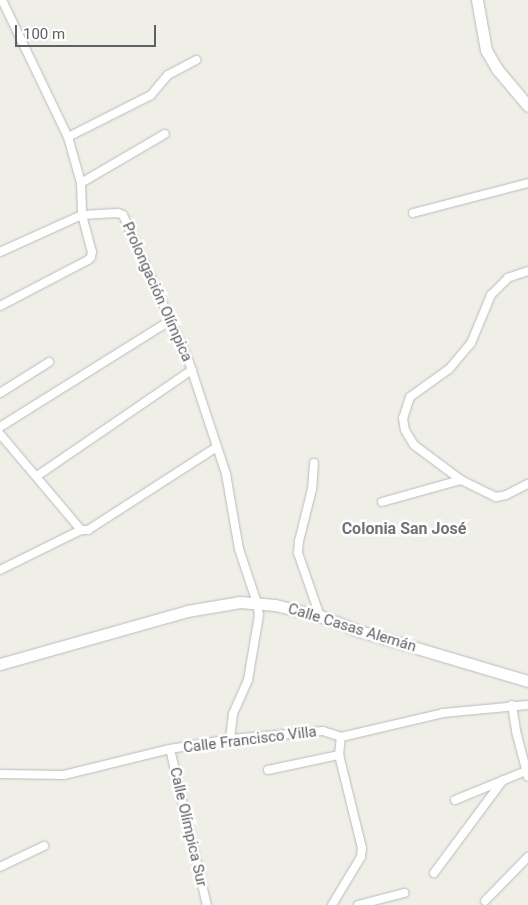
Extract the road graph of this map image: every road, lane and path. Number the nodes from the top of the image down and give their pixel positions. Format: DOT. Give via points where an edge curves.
graph roads {
  1 [pos="2,0"];
  2 [pos="477,0"];
  3 [pos="196,60"];
  4 [pos="528,106"];
  5 [pos="165,134"];
  6 [pos="68,137"];
  7 [pos="528,183"];
  8 [pos="81,184"];
  9 [pos="413,213"];
  10 [pos="82,215"];
  11 [pos="0,252"];
  12 [pos="528,271"];
  13 [pos="0,306"];
  14 [pos="171,320"];
  15 [pos="49,362"];
  16 [pos="192,370"];
  17 [pos="0,393"];
  18 [pos="0,428"];
  19 [pos="0,434"];
  20 [pos="217,447"];
  21 [pos="314,463"];
  22 [pos="37,476"];
  23 [pos="461,480"];
  24 [pos="528,484"];
  25 [pos="382,502"];
  26 [pos="81,530"];
  27 [pos="0,570"];
  28 [pos="257,603"];
  29 [pos="320,616"];
  30 [pos="0,664"];
  31 [pos="528,681"];
  32 [pos="528,704"];
  33 [pos="512,705"];
  34 [pos="341,737"];
  35 [pos="230,739"];
  36 [pos="170,749"];
  37 [pos="339,755"];
  38 [pos="268,770"];
  39 [pos="0,774"];
  40 [pos="527,774"];
  41 [pos="503,780"];
  42 [pos="455,800"];
  43 [pos="44,846"];
  44 [pos="528,857"];
  45 [pos="0,867"];
  46 [pos="434,873"];
  47 [pos="404,893"];
  48 [pos="485,901"];
  49 [pos="207,905"];
  50 [pos="332,905"];
  51 [pos="358,905"];
  1 -- 6 [label="street"];
  2 -- 4 [label="street" via="486,50 497,69"];
  3 -- 6 [label="street" via="168,75 151,95"];
  5 -- 8 [label="street"];
  6 -- 8 [label="street"];
  7 -- 9 [label="street"];
  8 -- 10 [label="street"];
  10 -- 11 [label="street"];
  10 -- 13 [label="street" via="91,256"];
  10 -- 14 [label="street, Prolongación Olímpica" via="118,213 123,216"];
  12 -- 23 [label="street" via="508,278 491,295 471,343 449,369 410,398 403,418 405,430 414,445"];
  14 -- 16 [label="street, Prolongación Olímpica"];
  14 -- 18 [label="street"];
  15 -- 17 [label="street"];
  16 -- 20 [label="street, Prolongación Olímpica"];
  16 -- 22 [label="street"];
  19 -- 22 [label="street"];
  20 -- 26 [label="street" via="93,528"];
  20 -- 28 [label="street, Prolongación Olímpica" via="226,474 240,549"];
  21 -- 29 [label="street" via="312,489 298,553"];
  22 -- 26 [label="street"];
  23 -- 24 [label="street" via="496,497"];
  23 -- 25 [label="street"];
  26 -- 27 [label="street"];
  28 -- 29 [label="street, Calle Casas Alemán"];
  28 -- 30 [label="street, Calle Casas Alemán" via="240,602 187,611"];
  28 -- 35 [label="street, Prolongación Olímpica" via="248,680 232,714"];
  29 -- 31 [label="street, Calle Casas Alemán" via="356,630"];
  32 -- 33 [label="street, Calle Francisco Villa"];
  33 -- 34 [label="street, Calle Francisco Villa" via="444,713"];
  33 -- 40 [label="street"];
  34 -- 35 [label="street, Calle Francisco Villa" via="323,731"];
  34 -- 37 [label="street"];
  35 -- 36 [label="street, Calle Francisco Villa"];
  36 -- 39 [label="street, Calle Francisco Villa" via="64,774"];
  36 -- 49 [label="street, Calle Olímpica Sur"];
  37 -- 38 [label="street"];
  37 -- 50 [label="street" via="362,848 361,857"];
  40 -- 41 [label="street"];
  41 -- 42 [label="street"];
  41 -- 46 [label="street"];
  43 -- 45 [label="street"];
  44 -- 48 [label="street"];
  47 -- 51 [label="street"];
}
